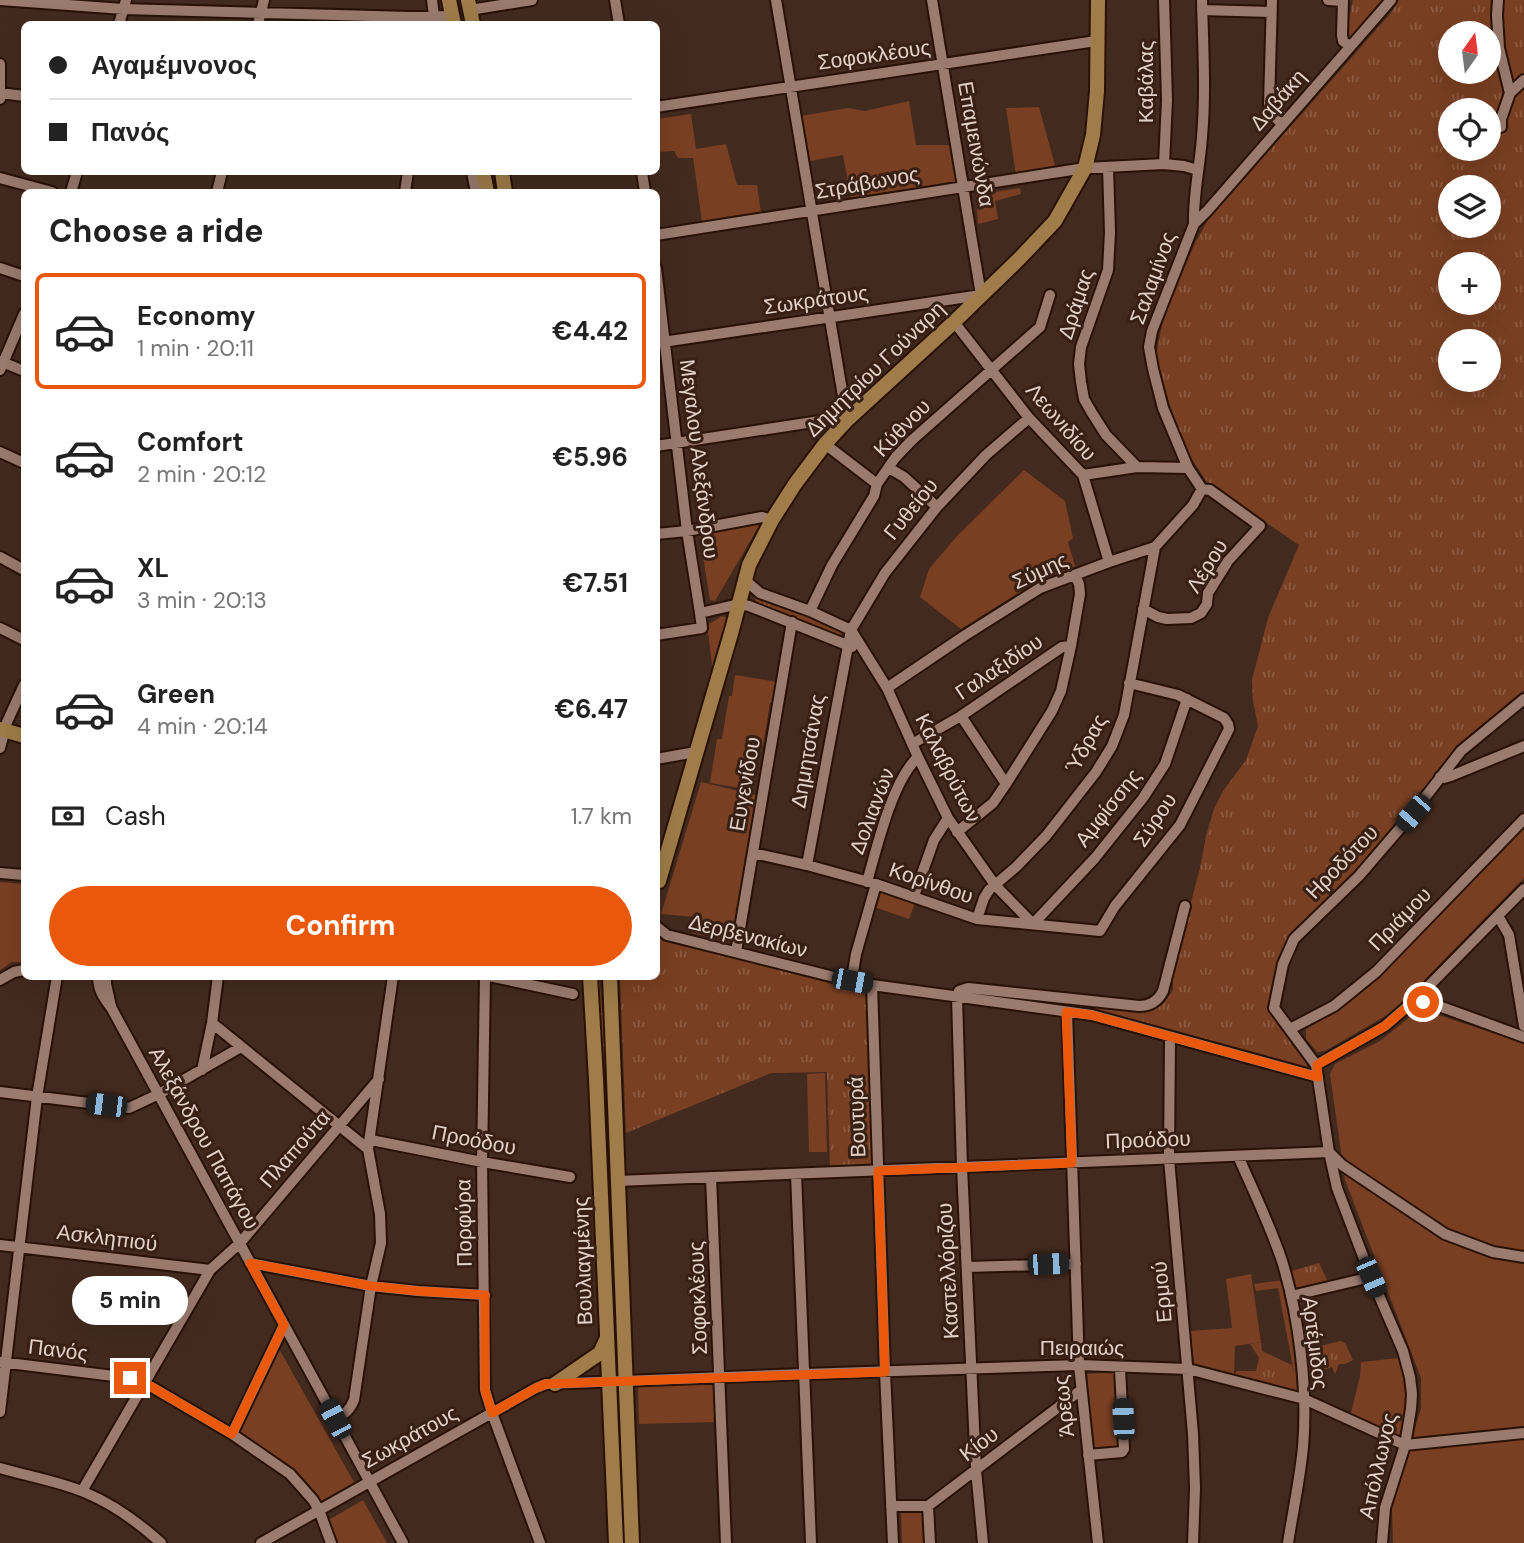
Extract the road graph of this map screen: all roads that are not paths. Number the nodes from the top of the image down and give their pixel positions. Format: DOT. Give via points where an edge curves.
graph roads {
  1 [pos="0,0"];
  2 [pos="264,0"];
  3 [pos="432,0"];
  4 [pos="449,0"];
  5 [pos="532,0"];
  6 [pos="615,0"];
  7 [pos="776,0"];
  8 [pos="932,0"];
  9 [pos="1098,0"];
  10 [pos="1164,0"];
  11 [pos="1272,0"];
  12 [pos="1328,0"];
  13 [pos="1343,0"];
  14 [pos="1391,0"];
  15 [pos="1498,0"];
  16 [pos="124,4"];
  17 [pos="1202,5"];
  18 [pos="471,11"];
  19 [pos="1271,12"];
  20 [pos="261,13"];
  21 [pos="434,16"];
  22 [pos="453,20"];
  23 [pos="120,21"];
  24 [pos="259,21"];
  25 [pos="618,21"];
  26 [pos="1096,41"];
  27 [pos="1350,46"];
  28 [pos="0,64"];
  29 [pos="943,65"];
  30 [pos="1524,80"];
  31 [pos="790,86"];
  32 [pos="0,93"];
  33 [pos="1510,93"];
  34 [pos="21,96"];
  35 [pos="0,99"];
  36 [pos="660,106"];
  37 [pos="1501,118"];
  38 [pos="1282,124"];
  39 [pos="1164,164"];
  40 [pos="1108,167"];
  41 [pos="1085,168"];
  42 [pos="1198,170"];
  43 [pos="0,178"];
  44 [pos="963,186"];
  45 [pos="41,189"];
  46 [pos="811,212"];
  47 [pos="1194,224"];
  48 [pos="660,234"];
  49 [pos="0,268"];
  50 [pos="21,275"];
  51 [pos="981,295"];
  52 [pos="1050,295"];
  53 [pos="829,317"];
  54 [pos="21,321"];
  55 [pos="954,322"];
  56 [pos="661,342"];
  57 [pos="1,365"];
  58 [pos="21,369"];
  59 [pos="991,369"];
  60 [pos="1029,418"];
  61 [pos="846,419"];
  62 [pos="677,443"];
  63 [pos="825,444"];
  64 [pos="660,445"];
  65 [pos="0,452"];
  66 [pos="21,462"];
  67 [pos="1137,467"];
  68 [pos="889,468"];
  69 [pos="1188,468"];
  70 [pos="1083,475"];
  71 [pos="877,484"];
  72 [pos="1202,489"];
  73 [pos="937,507"];
  74 [pos="772,520"];
  75 [pos="1260,526"];
  76 [pos="687,531"];
  77 [pos="660,534"];
  78 [pos="1155,547"];
  79 [pos="0,556"];
  80 [pos="1110,562"];
  81 [pos="21,568"];
  82 [pos="1075,575"];
  83 [pos="745,580"];
  84 [pos="739,604"];
  85 [pos="1143,609"];
  86 [pos="810,611"];
  87 [pos="700,613"];
  88 [pos="792,622"];
  89 [pos="0,628"];
  90 [pos="851,629"];
  91 [pos="660,634"];
  92 [pos="21,638"];
  93 [pos="847,644"];
  94 [pos="1071,646"];
  95 [pos="867,654"];
  96 [pos="1129,683"];
  97 [pos="887,688"];
  98 [pos="21,692"];
  99 [pos="1187,699"];
  100 [pos="1524,699"];
  101 [pos="961,716"];
  102 [pos="21,736"];
  103 [pos="2,737"];
  104 [pos="912,744"];
  105 [pos="21,745"];
  106 [pos="1524,746"];
  107 [pos="696,752"];
  108 [pos="918,757"];
  109 [pos="660,758"];
  110 [pos="1440,777"];
  111 [pos="1006,784"];
  112 [pos="948,818"];
  113 [pos="1524,819"];
  114 [pos="957,832"];
  115 [pos="753,853"];
  116 [pos="807,865"];
  117 [pos="660,871"];
  118 [pos="0,873"];
  119 [pos="21,875"];
  120 [pos="871,883"];
  121 [pos="995,885"];
  122 [pos="1524,889"];
  123 [pos="914,896"];
  124 [pos="1185,906"];
  125 [pos="1498,916"];
  126 [pos="977,919"];
  127 [pos="1033,924"];
  128 [pos="660,929"];
  129 [pos="1100,931"];
  130 [pos="736,952"];
  131 [pos="21,971"];
  132 [pos="853,972"];
  133 [pos="0,980"];
  134 [pos="56,980"];
  135 [pos="99,980"];
  136 [pos="217,980"];
  137 [pos="392,980"];
  138 [pos="487,980"];
  139 [pos="506,980"];
  140 [pos="590,980"];
  141 [pos="610,980"];
  142 [pos="872,985"];
  143 [pos="573,994"];
  144 [pos="957,997"];
  145 [pos="1417,999"];
  146 [pos="1066,1012"];
  147 [pos="212,1023"];
  148 [pos="1524,1026"];
  149 [pos="1290,1029"];
  150 [pos="1170,1037"];
  151 [pos="1524,1037"];
  152 [pos="241,1046"];
  153 [pos="1317,1065"];
  154 [pos="202,1070"];
  155 [pos="1318,1077"];
  156 [pos="379,1079"];
  157 [pos="0,1092"];
  158 [pos="159,1094"];
  159 [pos="37,1097"];
  160 [pos="340,1127"];
  161 [pos="370,1145"];
  162 [pos="1329,1152"];
  163 [pos="1238,1156"];
  164 [pos="1169,1159"];
  165 [pos="482,1162"];
  166 [pos="1072,1163"];
  167 [pos="962,1167"];
  168 [pos="878,1171"];
  169 [pos="796,1174"];
  170 [pos="570,1177"];
  171 [pos="711,1177"];
  172 [pos="617,1181"];
  173 [pos="240,1243"];
  174 [pos="0,1245"];
  175 [pos="20,1247"];
  176 [pos="1524,1257"];
  177 [pos="250,1263"];
  178 [pos="1076,1264"];
  179 [pos="967,1267"];
  180 [pos="210,1270"];
  181 [pos="1371,1277"];
  182 [pos="371,1286"];
  183 [pos="485,1295"];
  184 [pos="1291,1296"];
  185 [pos="284,1325"];
  186 [pos="607,1336"];
  187 [pos="4,1363"];
  188 [pos="1079,1365"];
  189 [pos="1120,1368"];
  190 [pos="971,1369"];
  191 [pos="1188,1369"];
  192 [pos="885,1372"];
  193 [pos="804,1374"];
  194 [pos="720,1377"];
  195 [pos="625,1381"];
  196 [pos="609,1382"];
  197 [pos="145,1383"];
  198 [pos="555,1384"];
  199 [pos="1082,1390"];
  200 [pos="1304,1399"];
  201 [pos="0,1412"];
  202 [pos="492,1413"];
  203 [pos="335,1419"];
  204 [pos="1524,1433"];
  205 [pos="232,1434"];
  206 [pos="1405,1445"];
  207 [pos="1088,1455"];
  208 [pos="0,1468"];
  209 [pos="976,1470"];
  210 [pos="370,1482"];
  211 [pos="82,1491"];
  212 [pos="891,1506"];
  213 [pos="928,1506"];
  214 [pos="319,1510"];
  215 [pos="160,1543"];
  216 [pos="261,1543"];
  217 [pos="331,1543"];
  218 [pos="403,1543"];
  219 [pos="540,1543"];
  220 [pos="616,1543"];
  221 [pos="632,1543"];
  222 [pos="726,1543"];
  223 [pos="811,1543"];
  224 [pos="893,1543"];
  225 [pos="930,1543"];
  226 [pos="983,1543"];
  227 [pos="1098,1543"];
  228 [pos="1193,1543"];
  229 [pos="1288,1543"];
  230 [pos="1382,1543"];
  1 -- 16 [label="street"];
  2 -- 20 [label="street"];
  3 -- 21 [label="street"];
  4 -- 22 [label="main road"];
  5 -- 18 [label="street"];
  6 -- 25 [label="street"];
  7 -- 31 [label="street"];
  8 -- 29 [label="street, Επαμεινώνδα"];
  9 -- 26 [label="main road, Δημητρίου Γούναρη"];
  10 -- 39 [label="street, Καβάλας"];
  11 -- 19 [label="street"];
  12 -- 13 [label="street"];
  13 -- 27 [label="street" via="1342,35"];
  14 -- 27 [label="street, Δαβάκη"];
  15 -- 33 [label="street" via="1499,48"];
  16 -- 20 [label="street"];
  16 -- 23 [label="street"];
  17 -- 19 [label="street"];
  17 -- 42 [label="street, Σαλαμίνος" via="1204,92"];
  19 -- 38 [label="street" via="1269,104"];
  20 -- 21 [label="street"];
  20 -- 24 [label="street"];
  21 -- 22 [label="street"];
  26 -- 29 [label="street, Σοφοκλέους"];
  26 -- 41 [label="main road, Δημητρίου Γούναρη" via="1097,91"];
  27 -- 38 [label="street, Δαβάκη"];
  28 -- 32 [label="street"];
  29 -- 31 [label="street, Σοφοκλέους"];
  29 -- 44 [label="street, Επαμεινώνδα"];
  30 -- 33 [label="street"];
  31 -- 36 [label="street, Σοφοκλέους"];
  31 -- 46 [label="street"];
  32 -- 34 [label="street"];
  32 -- 35 [label="street"];
  33 -- 37 [label="street"];
  38 -- 47 [label="street, Δαβάκη"];
  39 -- 40 [label="street, Στράβωνος"];
  39 -- 42 [label="street, Στράβωνος"];
  40 -- 41 [label="street, Στράβωνος"];
  40 -- 67 [label="street, Δράμας" via="1108,270 1079,364 1084,398 1106,435"];
  41 -- 44 [label="street, Στράβωνος"];
  41 -- 51 [label="main road, Δημητρίου Γούναρη" via="1055,221"];
  42 -- 47 [label="street, Σαλαμίνος"];
  43 -- 45 [label="street"];
  44 -- 46 [label="street, Στράβωνος"];
  44 -- 51 [label="street, Επαμεινώνδα"];
  46 -- 48 [label="street, Στράβωνος"];
  46 -- 53 [label="street"];
  47 -- 69 [label="street, Σαλαμίνος" via="1149,347 1163,408"];
  49 -- 50 [label="street"];
  51 -- 53 [label="street, Σωκράτους"];
  51 -- 55 [label="main road, Δημητρίου Γούναρη"];
  52 -- 59 [label="street, Κύθνου" via="1040,327"];
  53 -- 56 [label="street, Σωκράτους"];
  53 -- 61 [label="street"];
  54 -- 57 [label="street"];
  55 -- 59 [label="street, Λεωνιδίου"];
  55 -- 61 [label="main road, Δημητρίου Γούναρη"];
  56 -- 62 [label="street, Μεγαλου Αλεξάνδρου"];
  57 -- 58 [label="street"];
  59 -- 60 [label="street, Λεωνιδίου"];
  59 -- 68 [label="street, Κύθνου" via="911,441"];
  60 -- 70 [label="street, Λεωνιδίου"];
  60 -- 73 [label="street, Γυθείου"];
  61 -- 62 [label="street"];
  61 -- 63 [label="main road, Δημητρίου Γούναρη"];
  62 -- 64 [label="street"];
  62 -- 76 [label="street, Μεγαλου Αλεξάνδρου"];
  63 -- 71 [label="street"];
  63 -- 74 [label="main road, Δημητρίου Γούναρη"];
  65 -- 66 [label="street"];
  67 -- 69 [label="street"];
  67 -- 70 [label="street"];
  68 -- 71 [label="street, Κύθνου"];
  68 -- 73 [label="street"];
  69 -- 72 [label="street, Σαλαμίνος"];
  70 -- 80 [label="street, Λεωνιδίου"];
  71 -- 86 [label="street, Κύθνου"];
  72 -- 75 [label="street, Σαλαμίνος"];
  72 -- 78 [label="street, Σύμης"];
  73 -- 90 [label="street, Γυθείου" via="885,573"];
  74 -- 76 [label="street" via="762,517"];
  74 -- 83 [label="main road, Δημητρίου Γούναρη"];
  75 -- 85 [label="street, Λέρου" via="1228,561 1208,593 1202,613 1167,619"];
  76 -- 77 [label="street"];
  76 -- 87 [label="street, Μεγαλου Αλεξάνδρου"];
  78 -- 80 [label="street, Σύμης"];
  78 -- 85 [label="street, Ύδρας"];
  79 -- 81 [label="street"];
  80 -- 82 [label="street, Σύμης"];
  82 -- 94 [label="street" via="1080,594"];
  82 -- 97 [label="street, Σύμης" via="1040,588"];
  83 -- 84 [label="main road, Δημητρίου Γούναρη"];
  83 -- 86 [label="street" via="760,593"];
  84 -- 87 [label="street"];
  84 -- 88 [label="street"];
  84 -- 107 [label="main road, Δημητρίου Γούναρη"];
  85 -- 96 [label="street, Ύδρας"];
  86 -- 90 [label="street"];
  87 -- 91 [label="street" via="702,628"];
  88 -- 93 [label="street"];
  88 -- 115 [label="street, Ευγενίδου"];
  89 -- 92 [label="street"];
  90 -- 93 [label="street, Γυθείου"];
  90 -- 95 [label="street, Καλαβρύτων"];
  93 -- 95 [label="street"];
  93 -- 116 [label="street, Δημητσάνας"];
  94 -- 101 [label="street, Γαλαξιδίου"];
  94 -- 111 [label="street" via="1052,711"];
  95 -- 97 [label="street, Καλαβρύτων"];
  96 -- 99 [label="street"];
  96 -- 121 [label="street, Ύδρας" via="1124,715 1096,772 1046,835"];
  97 -- 104 [label="street, Καλαβρύτων"];
  98 -- 103 [label="street"];
  99 -- 127 [label="street, Αμφίσσης" via="1165,764 1143,798"];
  99 -- 129 [label="street, Σύρου" via="1224,718 1229,729 1180,825"];
  100 -- 110 [label="street, Ηροδότου" via="1461,751"];
  101 -- 104 [label="street, Γαλαξιδίου"];
  101 -- 111 [label="street"];
  102 -- 103 [label="main road"];
  103 -- 105 [label="main road"];
  104 -- 108 [label="street, Καλαβρύτων"];
  106 -- 110 [label="street"];
  107 -- 109 [label="street"];
  107 -- 117 [label="main road, Δημητρίου Γούναρη"];
  108 -- 112 [label="street, Καλαβρύτων"];
  108 -- 120 [label="street, Δολιανών" via="906,772 887,815"];
  110 -- 149 [label="street, Ηροδότου" via="1359,876 1294,939 1283,964 1274,1008"];
  111 -- 114 [label="street" via="993,803"];
  112 -- 114 [label="street, Καλαβρύτων"];
  112 -- 123 [label="street" via="934,840"];
  113 -- 149 [label="street, Πριάμου" via="1376,972 1334,1006"];
  114 -- 121 [label="street, Καλαβρύτων"];
  115 -- 116 [label="street, Κορίνθου"];
  115 -- 130 [label="street, Ευγενίδου"];
  116 -- 120 [label="street, Κορίνθου"];
  118 -- 119 [label="street"];
  120 -- 123 [label="street, Κορίνθου"];
  120 -- 132 [label="street, Δολιανών"];
  121 -- 126 [label="street, Ύδρας" via="984,898"];
  121 -- 127 [label="street, Καλαβρύτων"];
  122 -- 125 [label="street"];
  123 -- 126 [label="street, Κορίνθου"];
  124 -- 144 [label="street, Δερβενακίων" via="1163,991 1154,1002 1143,1006 968,988"];
  125 -- 145 [label="street"];
  125 -- 148 [label="street" via="1508,935"];
  126 -- 127 [label="street, Κορίνθου"];
  127 -- 129 [label="street, Κορίνθου"];
  128 -- 130 [label="street, Δερβενακίων"];
  130 -- 142 [label="street, Δερβενακίων"];
  131 -- 133 [label="street"];
  134 -- 159 [label="street"];
  135 -- 158 [label="street, Αλεξάνδρου Παπάγου" via="102,996"];
  136 -- 147 [label="street"];
  137 -- 156 [label="street"];
  138 -- 165 [label="street, Πορφύρα"];
  139 -- 143 [label="street"];
  140 -- 186 [label="main road, Βουλιαγμένης"];
  141 -- 172 [label="main road, Βουλιαγμένης"];
  142 -- 144 [label="street, Δερβενακίων"];
  142 -- 168 [label="street, Βουτυρά"];
  144 -- 146 [label="street, Δερβενακίων"];
  144 -- 167 [label="street, Καστελλόριζου"];
  145 -- 151 [label="street"];
  145 -- 153 [label="street" via="1385,1026"];
  146 -- 150 [label="street, Δερβενακίων"];
  146 -- 166 [label="street, Άρεως"];
  147 -- 152 [label="street"];
  147 -- 154 [label="street"];
  149 -- 153 [label="street, Ηροδότου"];
  150 -- 155 [label="street, Δερβενακίων"];
  150 -- 164 [label="street, Ερμού"];
  152 -- 154 [label="street"];
  152 -- 160 [label="street"];
  153 -- 155 [label="street"];
  154 -- 158 [label="street"];
  155 -- 162 [label="street, Απόλλωνος"];
  156 -- 160 [label="street, Πλαπούτα"];
  156 -- 161 [label="street"];
  157 -- 159 [label="street"];
  158 -- 159 [label="street" via="129,1108"];
  158 -- 173 [label="street, Αλεξάνδρου Παπάγου"];
  159 -- 175 [label="street"];
  160 -- 161 [label="street"];
  160 -- 173 [label="street, Πλαπούτα"];
  161 -- 165 [label="street, Προόδου"];
  161 -- 182 [label="street" via="382,1243"];
  162 -- 163 [label="street, Προόδου"];
  162 -- 176 [label="street" via="1342,1166 1445,1234 1493,1252"];
  162 -- 181 [label="street, Απόλλωνος" via="1337,1188"];
  163 -- 164 [label="street, Προόδου"];
  163 -- 184 [label="street, Αρτέμιδος" via="1281,1259"];
  164 -- 166 [label="street, Προόδου"];
  164 -- 191 [label="street, Ερμού"];
  165 -- 170 [label="street, Προόδου"];
  165 -- 183 [label="street, Πορφύρα"];
  166 -- 167 [label="street, Προόδου"];
  166 -- 178 [label="street, Άρεως"];
  167 -- 168 [label="street, Προόδου"];
  167 -- 179 [label="street, Καστελλόριζου"];
  168 -- 169 [label="street, Προόδου"];
  168 -- 192 [label="street, Βουτυρά"];
  169 -- 171 [label="street, Προόδου"];
  169 -- 193 [label="street"];
  171 -- 172 [label="street, Προόδου"];
  171 -- 194 [label="street, Σοφοκλέους"];
  172 -- 195 [label="main road, Βουλιαγμένης"];
  173 -- 177 [label="street, Αλεξάνδρου Παπάγου"];
  173 -- 180 [label="street, Πλαπούτα"];
  174 -- 175 [label="street, Ασκληπιού"];
  175 -- 180 [label="street, Ασκληπιού"];
  175 -- 187 [label="street"];
  177 -- 182 [label="street"];
  177 -- 185 [label="street, Αλεξάνδρου Παπάγου"];
  178 -- 179 [label="street"];
  178 -- 188 [label="street, Άρεως"];
  179 -- 190 [label="street, Καστελλόριζου"];
  180 -- 197 [label="street, Πλαπούτα"];
  181 -- 184 [label="street"];
  181 -- 206 [label="street, Απόλλωνος" via="1410,1377"];
  182 -- 183 [label="street"];
  182 -- 203 [label="street" via="354,1400 351,1408"];
  183 -- 202 [label="street, Πορφύρα" via="485,1390"];
  184 -- 200 [label="street, Αρτέμιδος"];
  185 -- 203 [label="street, Αλεξάνδρου Παπάγου"];
  185 -- 205 [label="street"];
  186 -- 196 [label="main road, Βουλιαγμένης"];
  186 -- 198 [label="main road" via="600,1353"];
  187 -- 197 [label="street, Πανός"];
  187 -- 201 [label="street"];
  188 -- 189 [label="street, Πειραιώς"];
  188 -- 190 [label="street, Πειραιώς"];
  188 -- 199 [label="street, Άρεως"];
  189 -- 191 [label="street, Πειραιώς"];
  189 -- 207 [label="street" via="1124,1449"];
  190 -- 192 [label="street, Πειραιώς"];
  190 -- 209 [label="street, Καστελλόριζου"];
  191 -- 200 [label="street, Πειραιώς"];
  191 -- 228 [label="street, Ερμού" via="1195,1488"];
  192 -- 193 [label="street, Πειραιώς"];
  192 -- 212 [label="street, Βουτυρά"];
  193 -- 194 [label="street, Πειραιώς"];
  193 -- 223 [label="street"];
  194 -- 195 [label="street, Πειραιώς"];
  194 -- 222 [label="street, Σοφοκλέους"];
  195 -- 196 [label="street, Σωκράτους"];
  195 -- 221 [label="main road, Βουλιαγμένης"];
  196 -- 198 [label="street, Σωκράτους"];
  196 -- 220 [label="main road, Βουλιαγμένης"];
  197 -- 205 [label="street, Πανός"];
  197 -- 211 [label="street, Πλαπούτα"];
  198 -- 202 [label="street, Σωκράτους" via="536,1388"];
  199 -- 207 [label="street, Άρεως"];
  199 -- 209 [label="street, Κίου"];
  200 -- 206 [label="street, Πειραιώς"];
  200 -- 229 [label="street, Αρτέμιδος" via="1303,1447"];
  202 -- 210 [label="street, Σωκράτους"];
  202 -- 219 [label="street, Πορφύρα"];
  203 -- 210 [label="street, Αλεξάνδρου Παπάγου"];
  204 -- 206 [label="street"];
  205 -- 214 [label="street, Πανός" via="290,1474"];
  206 -- 230 [label="street, Απόλλωνος" via="1385,1508"];
  207 -- 227 [label="street, Άρεως"];
  208 -- 211 [label="street"];
  209 -- 213 [label="street, Κίου"];
  209 -- 226 [label="street, Καστελλόριζου"];
  210 -- 214 [label="street, Σωκράτους"];
  210 -- 218 [label="street, Αλεξάνδρου Παπάγου"];
  211 -- 215 [label="street" via="138,1522"];
  212 -- 213 [label="street"];
  212 -- 224 [label="street, Βουτυρά"];
  213 -- 225 [label="street"];
  214 -- 216 [label="street, Σωκράτους"];
  214 -- 217 [label="street, Πανός"];
}
